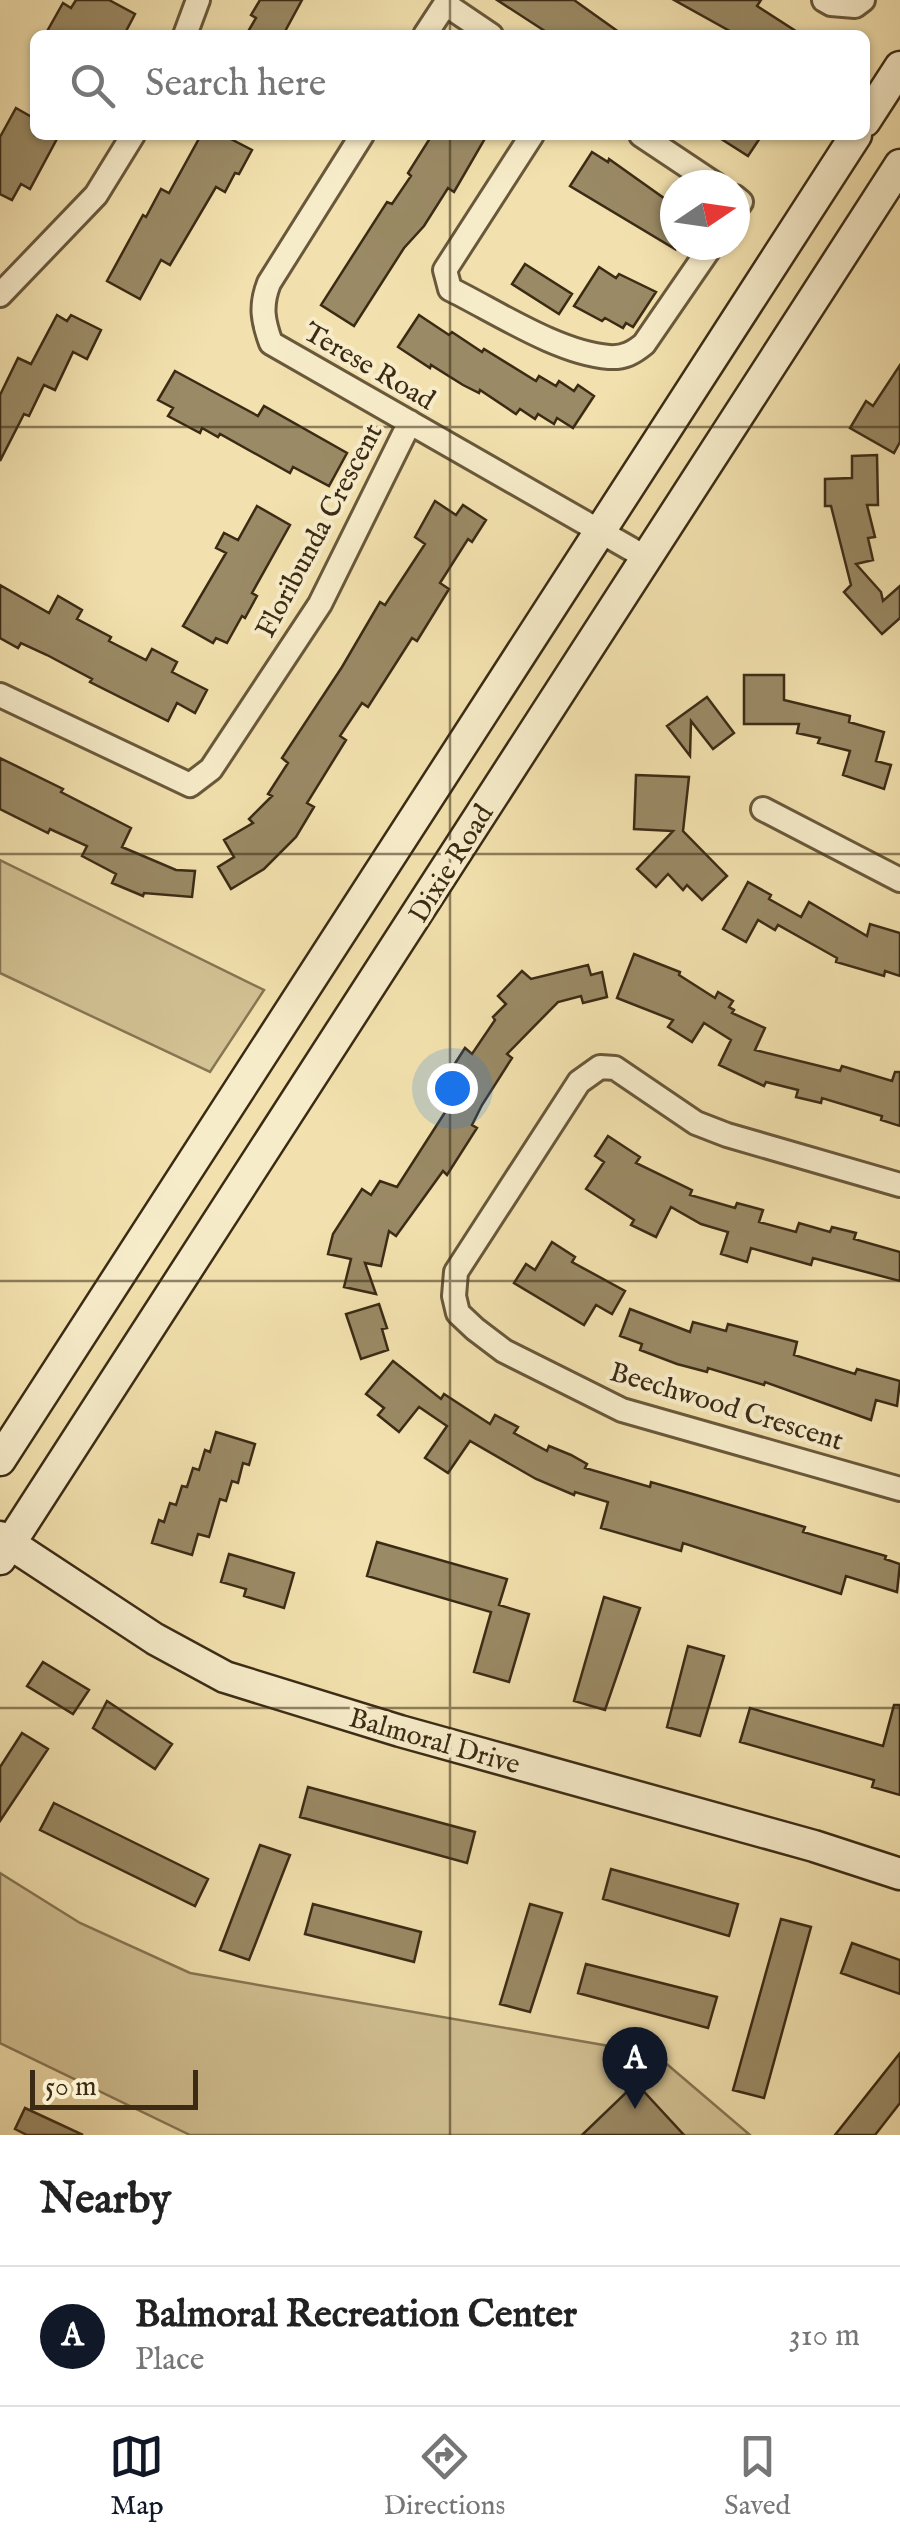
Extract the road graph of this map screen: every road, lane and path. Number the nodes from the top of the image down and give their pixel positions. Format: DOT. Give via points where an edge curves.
graph roads {
  1 [pos="198,0"];
  2 [pos="824,0"];
  3 [pos="862,0"];
  4 [pos="446,2"];
  5 [pos="187,30"];
  6 [pos="429,30"];
  7 [pos="484,30"];
  8 [pos="900,67"];
  9 [pos="870,113"];
  10 [pos="130,140"];
  11 [pos="359,140"];
  12 [pos="529,140"];
  13 [pos="648,140"];
  14 [pos="853,140"];
  15 [pos="900,166"];
  16 [pos="694,170"];
  17 [pos="702,260"];
  18 [pos="0,295"];
  19 [pos="410,422"];
  20 [pos="600,530"];
  21 [pos="645,556"];
  22 [pos="0,695"];
  23 [pos="763,809"];
  24 [pos="900,880"];
  25 [pos="900,1186"];
  26 [pos="0,1460"];
  27 [pos="900,1489"];
  28 [pos="3,1547"];
  29 [pos="900,1874"];
  1 -- 5 [label="street"];
  2 -- 3 [label="street" via="855,6"];
  4 -- 6 [label="street"];
  4 -- 7 [label="street"];
  8 -- 9 [label="main road"];
  10 -- 18 [label="street" via="96,195"];
  11 -- 19 [label="street, Terese Road" via="269,283 263,322 272,343 289,355"];
  12 -- 17 [label="street" via="445,270 450,288 560,344 608,357 630,355"];
  13 -- 16 [label="street"];
  14 -- 20 [label="main road, Dixie Road"];
  15 -- 21 [label="main road, Dixie Road"];
  19 -- 20 [label="street, Terese Road"];
  19 -- 22 [label="street, Floribunda Crescent" via="320,604 211,769 190,784"];
  20 -- 21 [label="street, Terese Road"];
  20 -- 26 [label="main road, Dixie Road"];
  21 -- 28 [label="main road, Dixie Road"];
  23 -- 24 [label="street"];
  25 -- 27 [label="street, Beechwood Crescent" via="696,1123 615,1068 600,1067 579,1082 456,1272 454,1296 458,1312 504,1350 622,1410"];
  28 -- 29 [label="main road, Balmoral Drive" via="224,1677"];
}
